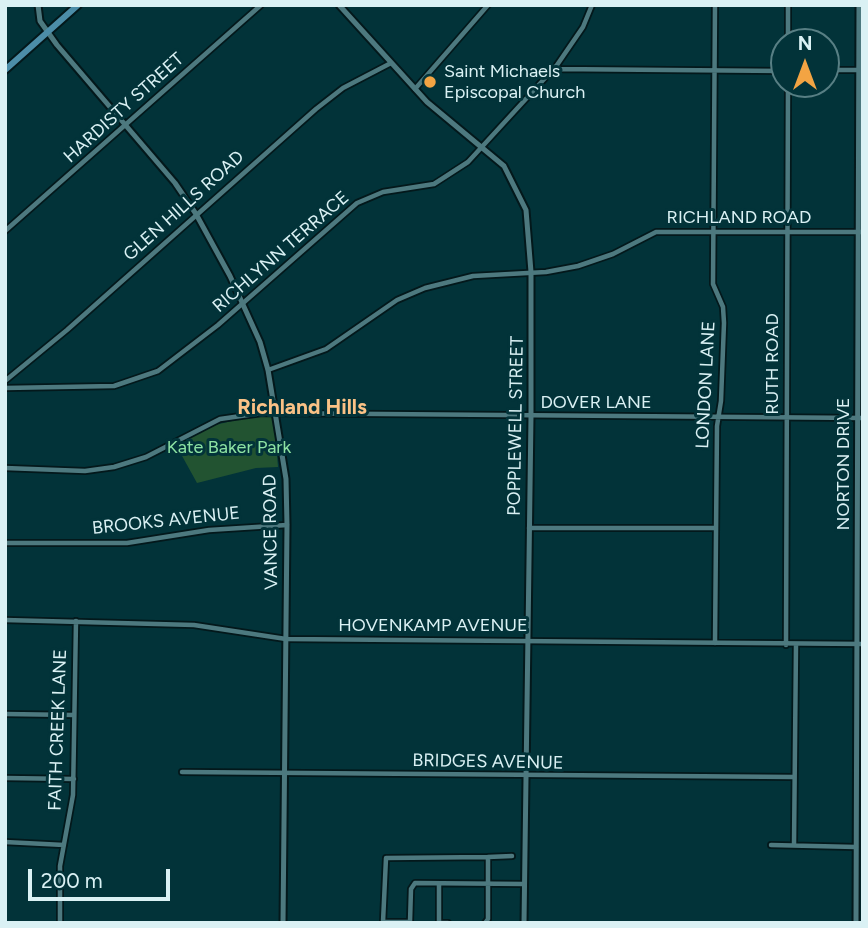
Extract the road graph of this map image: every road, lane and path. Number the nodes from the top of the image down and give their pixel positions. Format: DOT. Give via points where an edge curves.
graph roads {
  1 [pos="38,5"];
  2 [pos="78,5"];
  3 [pos="261,5"];
  4 [pos="488,5"];
  5 [pos="592,5"];
  6 [pos="715,5"];
  7 [pos="788,5"];
  8 [pos="859,5"];
  9 [pos="340,6"];
  10 [pos="788,28"];
  11 [pos="48,32"];
  12 [pos="391,63"];
  13 [pos="553,69"];
  14 [pos="5,70"];
  15 [pos="715,70"];
  16 [pos="861,70"];
  17 [pos="770,71"];
  18 [pos="840,71"];
  19 [pos="415,89"];
  20 [pos="788,98"];
  21 [pos="126,125"];
  22 [pos="483,148"];
  23 [pos="197,214"];
  24 [pos="5,231"];
  25 [pos="714,232"];
  26 [pos="787,232"];
  27 [pos="860,232"];
  28 [pos="531,272"];
  29 [pos="243,303"];
  30 [pos="268,370"];
  31 [pos="5,381"];
  32 [pos="5,388"];
  33 [pos="276,413"];
  34 [pos="531,416"];
  35 [pos="718,417"];
  36 [pos="787,418"];
  37 [pos="860,418"];
  38 [pos="5,468"];
  39 [pos="287,525"];
  40 [pos="528,528"];
  41 [pos="716,528"];
  42 [pos="5,543"];
  43 [pos="5,620"];
  44 [pos="76,621"];
  45 [pos="286,639"];
  46 [pos="528,640"];
  47 [pos="715,643"];
  48 [pos="860,644"];
  49 [pos="786,645"];
  50 [pos="796,645"];
  51 [pos="5,714"];
  52 [pos="74,715"];
  53 [pos="182,772"];
  54 [pos="284,773"];
  55 [pos="526,776"];
  56 [pos="794,777"];
  57 [pos="5,778"];
  58 [pos="74,779"];
  59 [pos="859,820"];
  60 [pos="5,842"];
  61 [pos="771,845"];
  62 [pos="794,845"];
  63 [pos="64,846"];
  64 [pos="856,847"];
  65 [pos="488,856"];
  66 [pos="512,856"];
  67 [pos="439,884"];
  68 [pos="488,884"];
  69 [pos="524,884"];
  70 [pos="410,922"];
  71 [pos="60,923"];
  72 [pos="283,923"];
  73 [pos="448,923"];
  74 [pos="485,923"];
  75 [pos="524,923"];
  76 [pos="856,923"];
  1 -- 11 [label="street, VANCE ROAD" via="40,22"];
  2 -- 11 [label="main road"];
  3 -- 21 [label="street, HARDISTY STREET"];
  4 -- 19 [label="street"];
  5 -- 13 [label="street, RICHLYNN TERRACE" via="583,27"];
  6 -- 15 [label="street, LONDON LANE"];
  7 -- 10 [label="street"];
  8 -- 16 [label="street, NORTON DRIVE"];
  9 -- 12 [label="street, POPPLEWELL STREET"];
  11 -- 14 [label="main road"];
  11 -- 21 [label="street, VANCE ROAD"];
  12 -- 19 [label="street, POPPLEWELL STREET"];
  12 -- 23 [label="street, GLEN HILLS ROAD" via="349,84 316,109"];
  13 -- 15 [label="street"];
  13 -- 22 [label="street, RICHLYNN TERRACE"];
  15 -- 17 [label="street"];
  15 -- 25 [label="street, LONDON LANE"];
  16 -- 18 [label="street"];
  16 -- 27 [label="street, NORTON DRIVE"];
  19 -- 22 [label="street, POPPLEWELL STREET"];
  20 -- 26 [label="street, RUTH ROAD"];
  21 -- 23 [label="street, VANCE ROAD"];
  21 -- 24 [label="street, HARDISTY STREET"];
  22 -- 28 [label="street, POPPLEWELL STREET" via="504,166 522,200 530,231"];
  22 -- 29 [label="street, RICHLYNN TERRACE" via="453,174 433,184 383,192 357,203"];
  23 -- 29 [label="street, VANCE ROAD"];
  23 -- 31 [label="street, GLEN HILLS ROAD"];
  25 -- 26 [label="street, RICHLAND ROAD"];
  25 -- 28 [label="street, RICHLAND ROAD" via="656,232 591,263"];
  25 -- 35 [label="street, LONDON LANE" via="713,284 724,323"];
  26 -- 27 [label="street, RICHLAND ROAD"];
  26 -- 36 [label="street, RUTH ROAD"];
  27 -- 37 [label="street, NORTON DRIVE"];
  28 -- 30 [label="street, RICHLAND ROAD" via="473,276 425,288 397,300 326,349"];
  28 -- 34 [label="street, POPPLEWELL STREET"];
  29 -- 30 [label="street, VANCE ROAD"];
  29 -- 32 [label="street, RICHLYNN TERRACE" via="175,360 142,379 114,386"];
  30 -- 33 [label="street, VANCE ROAD"];
  33 -- 34 [label="street, DOVER LANE"];
  33 -- 38 [label="street, DOVER LANE" via="220,419 146,457 114,467 85,471"];
  33 -- 39 [label="street, VANCE ROAD" via="286,479"];
  34 -- 35 [label="street, DOVER LANE"];
  34 -- 40 [label="street, POPPLEWELL STREET"];
  35 -- 36 [label="street, DOVER LANE"];
  35 -- 41 [label="street, LONDON LANE"];
  36 -- 37 [label="street, DOVER LANE"];
  36 -- 49 [label="street, RUTH ROAD"];
  37 -- 48 [label="street, NORTON DRIVE"];
  39 -- 42 [label="street, BROOKS AVENUE" via="209,530 127,543"];
  39 -- 45 [label="street, VANCE ROAD"];
  40 -- 41 [label="street"];
  40 -- 46 [label="street, POPPLEWELL STREET"];
  41 -- 47 [label="street, LONDON LANE"];
  43 -- 44 [label="street, HOVENKAMP AVENUE"];
  44 -- 45 [label="street, HOVENKAMP AVENUE" via="194,625"];
  44 -- 52 [label="street, FAITH CREEK LANE"];
  45 -- 46 [label="street, HOVENKAMP AVENUE"];
  45 -- 54 [label="street, VANCE ROAD"];
  46 -- 47 [label="street, HOVENKAMP AVENUE"];
  46 -- 55 [label="street, POPPLEWELL STREET"];
  47 -- 49 [label="street, HOVENKAMP AVENUE"];
  48 -- 50 [label="street, HOVENKAMP AVENUE"];
  48 -- 59 [label="street, NORTON DRIVE"];
  49 -- 50 [label="street, HOVENKAMP AVENUE"];
  50 -- 56 [label="street"];
  51 -- 52 [label="street"];
  52 -- 58 [label="street, FAITH CREEK LANE"];
  53 -- 54 [label="street, BRIDGES AVENUE"];
  54 -- 55 [label="street, BRIDGES AVENUE"];
  54 -- 72 [label="street, VANCE ROAD"];
  55 -- 56 [label="street, BRIDGES AVENUE"];
  55 -- 69 [label="street, POPPLEWELL STREET"];
  56 -- 62 [label="street"];
  57 -- 58 [label="street"];
  58 -- 63 [label="street, FAITH CREEK LANE"];
  59 -- 64 [label="street, NORTON DRIVE"];
  60 -- 63 [label="street"];
  61 -- 62 [label="street"];
  62 -- 64 [label="street"];
  63 -- 71 [label="street, FAITH CREEK LANE"];
  64 -- 76 [label="street, NORTON DRIVE"];
  65 -- 66 [label="street"];
  65 -- 68 [label="street"];
  65 -- 70 [label="street" via="386,858 383,922"];
  67 -- 68 [label="street"];
  67 -- 70 [label="street" via="412,886"];
  67 -- 73 [label="street" via="439,923"];
  68 -- 69 [label="street"];
  68 -- 74 [label="street"];
  69 -- 75 [label="street, POPPLEWELL STREET"];
}
